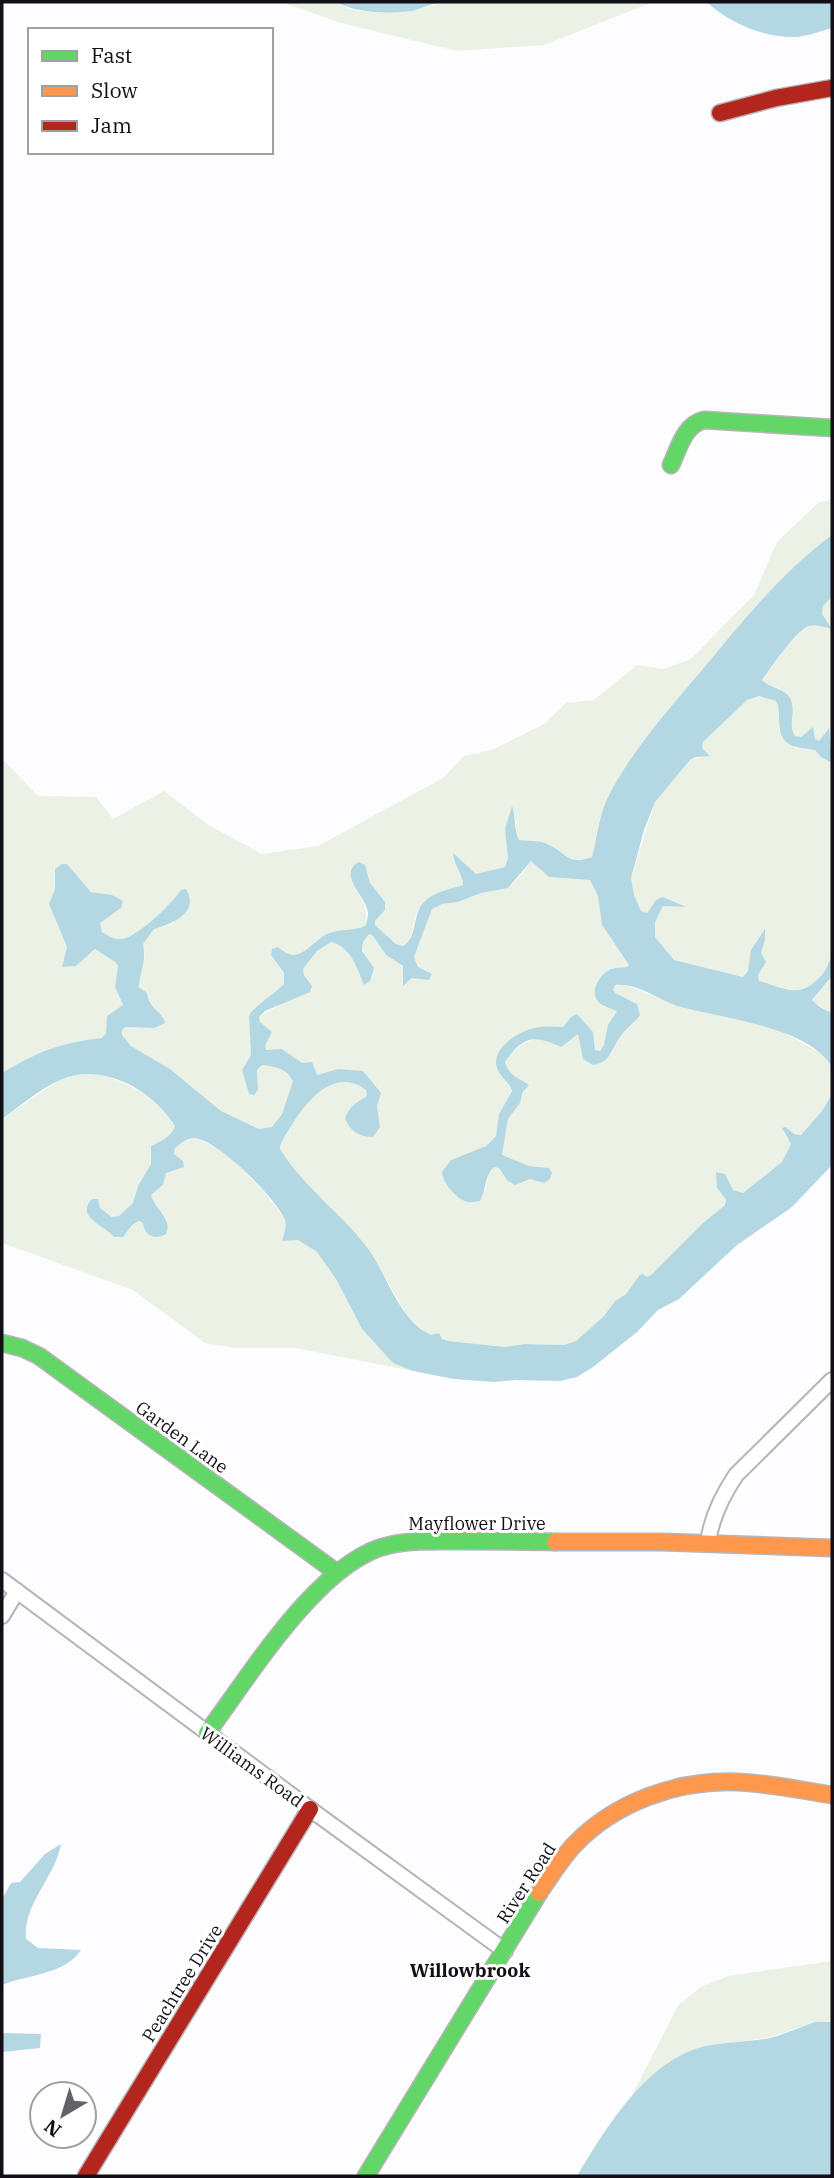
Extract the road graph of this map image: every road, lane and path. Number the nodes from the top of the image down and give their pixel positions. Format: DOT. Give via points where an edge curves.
graph roads {
  1 [pos="832,88"];
  2 [pos="720,113"];
  3 [pos="832,428"];
  4 [pos="671,466"];
  5 [pos="2,1343"];
  6 [pos="832,1380"];
  7 [pos="708,1543"];
  8 [pos="832,1548"];
  9 [pos="336,1572"];
  10 [pos="2,1580"];
  11 [pos="17,1591"];
  12 [pos="2,1616"];
  13 [pos="207,1733"];
  14 [pos="832,1795"];
  15 [pos="310,1809"];
  16 [pos="505,1951"];
  17 [pos="86,2176"];
  18 [pos="366,2176"];
  1 -- 2 [label="street"];
  3 -- 4 [label="street" via="701,420 690,427"];
  5 -- 9 [label="street, Garden Lane" via="39,1356"];
  6 -- 7 [label="street" via="736,1475 715,1514"];
  7 -- 8 [label="street, Mayflower Drive"];
  7 -- 9 [label="street, Mayflower Drive" via="411,1541 363,1553"];
  9 -- 13 [label="street, Mayflower Drive" via="300,1608"];
  10 -- 11 [label="street, Williams Road"];
  11 -- 12 [label="street"];
  11 -- 13 [label="street, Williams Road"];
  13 -- 15 [label="street, Williams Road"];
  14 -- 16 [label="street, River Road" via="737,1782 709,1783 654,1795 629,1806 576,1843 550,1876"];
  15 -- 16 [label="street, Williams Road"];
  15 -- 17 [label="street, Peachtree Drive"];
  16 -- 18 [label="street, River Road"];
}
